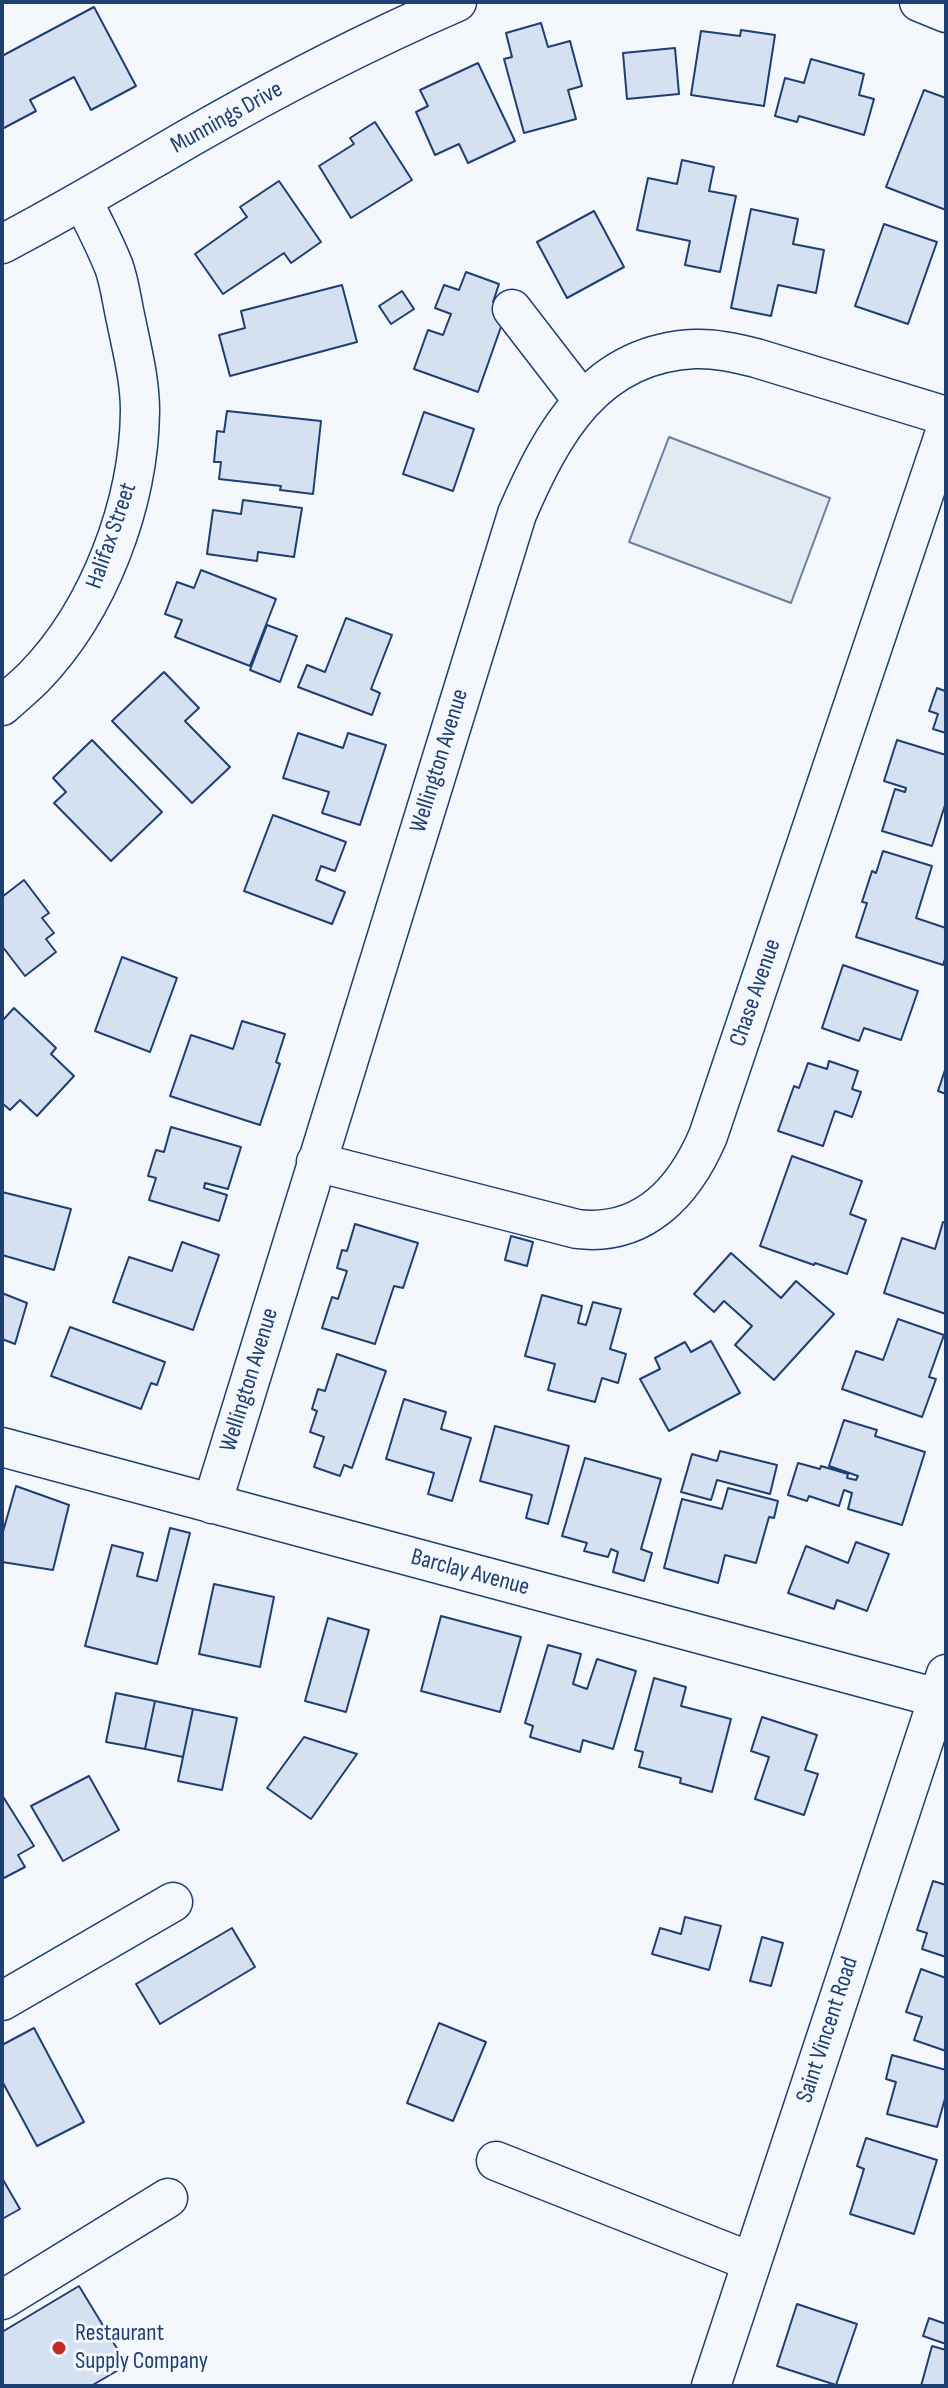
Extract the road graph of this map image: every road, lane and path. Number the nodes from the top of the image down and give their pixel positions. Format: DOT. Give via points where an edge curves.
graph roads {
  1 [pos="457,2"];
  2 [pos="919,2"];
  3 [pos="946,13"];
  4 [pos="83,201"];
  5 [pos="2,244"];
  6 [pos="512,309"];
  7 [pos="583,401"];
  8 [pos="946,416"];
  9 [pos="946,429"];
  10 [pos="2,706"];
  11 [pos="316,1162"];
  12 [pos="2,1447"];
  13 [pos="212,1504"];
  14 [pos="942,1686"];
  15 [pos="173,1902"];
  16 [pos="2,2001"];
  17 [pos="496,2161"];
  18 [pos="168,2198"];
  19 [pos="752,2262"];
  20 [pos="2,2300"];
  21 [pos="711,2386"];
  1 -- 4 [label="street, Munnings Drive" via="342,55"];
  2 -- 3 [label="street"];
  4 -- 5 [label="street, Munnings Drive"];
  4 -- 10 [label="street, Halifax Street" via="114,268 124,312 137,372 138,451 130,497 92,595 35,677"];
  6 -- 7 [label="street"];
  7 -- 8 [label="street, Wellington Avenue" via="611,376 643,360 696,349 756,358"];
  7 -- 11 [label="street, Wellington Avenue" via="546,450 517,514"];
  9 -- 11 [label="street, Chase Avenue" via="708,1136 676,1191 634,1222 591,1231"];
  11 -- 13 [label="street, Wellington Avenue"];
  12 -- 13 [label="street, Barclay Avenue"];
  13 -- 14 [label="street, Barclay Avenue"];
  14 -- 19 [label="street, Saint Vincent Road"];
  15 -- 16 [label="street"];
  17 -- 19 [label="street"];
  18 -- 20 [label="street"];
  19 -- 21 [label="street, Saint Vincent Road"];
}
